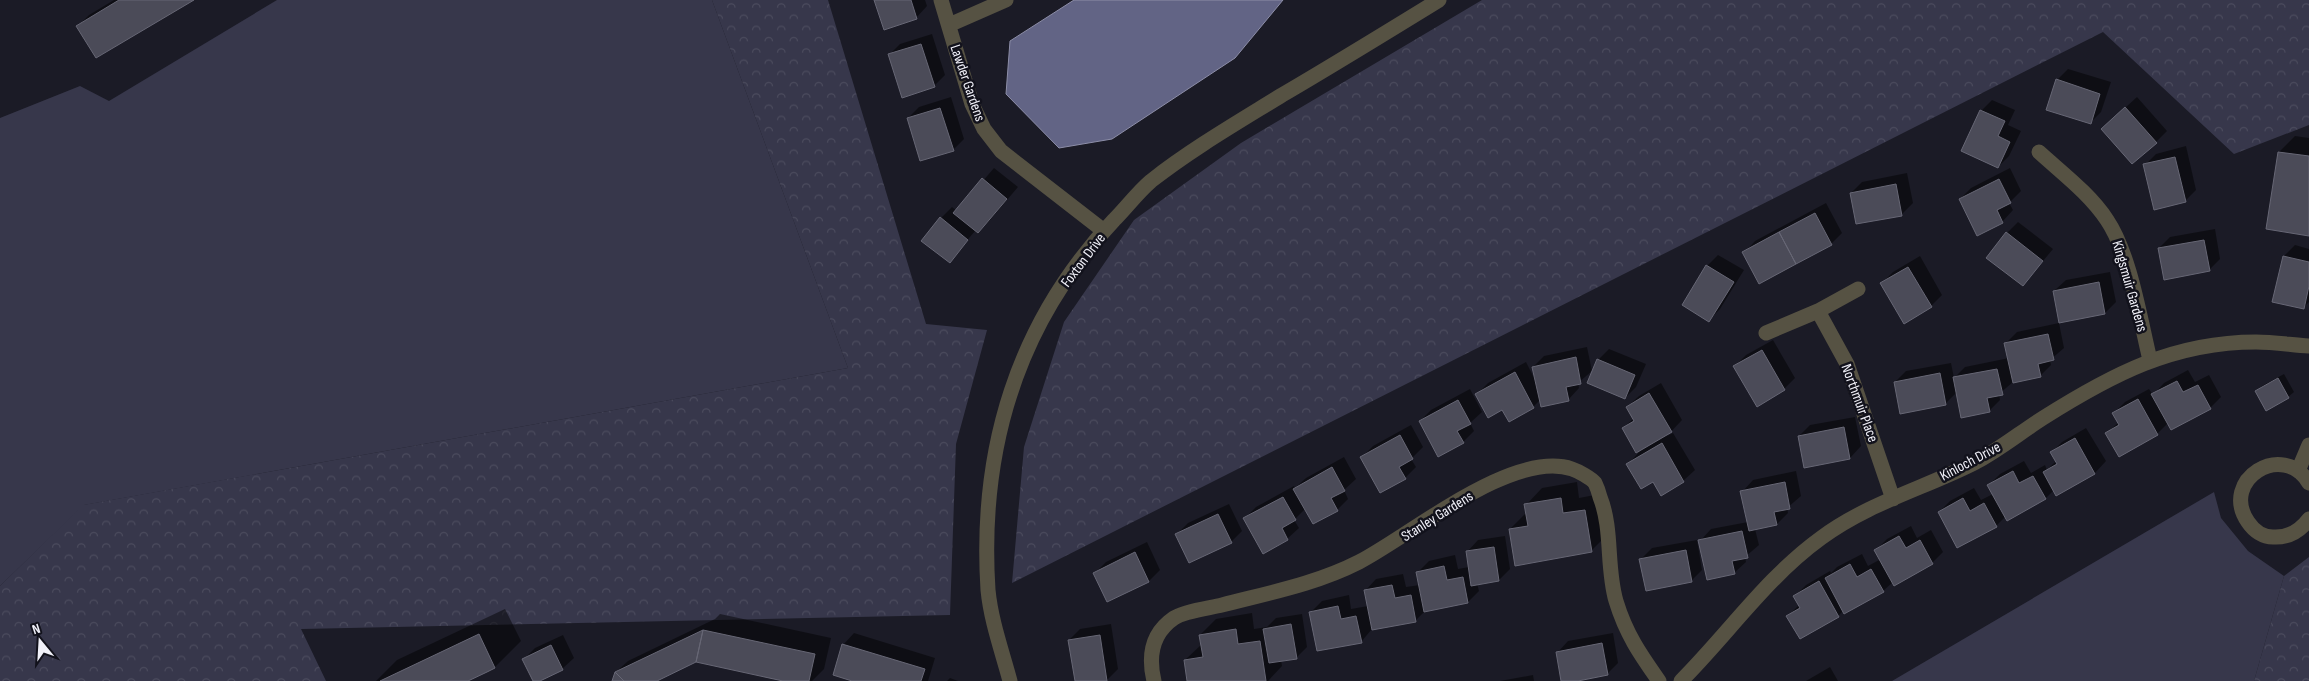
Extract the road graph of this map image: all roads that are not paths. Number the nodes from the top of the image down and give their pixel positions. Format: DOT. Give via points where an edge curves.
graph roads {
  1 [pos="941,0"];
  2 [pos="1006,0"];
  3 [pos="1439,0"];
  4 [pos="949,25"];
  5 [pos="2039,152"];
  6 [pos="1104,231"];
  7 [pos="1858,289"];
  8 [pos="1818,310"];
  9 [pos="1766,333"];
  10 [pos="2309,346"];
  11 [pos="2150,360"];
  12 [pos="2309,445"];
  13 [pos="2298,471"];
  14 [pos="2309,484"];
  15 [pos="1894,499"];
  16 [pos="2309,519"];
  17 [pos="1010,681"];
  18 [pos="1154,681"];
  19 [pos="1659,681"];
  20 [pos="1681,681"];
  1 -- 4 [label="street, Lawder Gardens"];
  2 -- 4 [label="street"];
  3 -- 6 [label="street, Foxton Drive" via="1229,128 1150,182"];
  4 -- 6 [label="street, Lawder Gardens" via="972,104 984,129 1001,151"];
  5 -- 11 [label="street, Kingsmuir Gardens" via="2107,220 2122,247"];
  6 -- 17 [label="street, Foxton Drive" via="1061,288 1039,324 1003,414 988,494 988,582 994,621"];
  7 -- 8 [label="street"];
  8 -- 9 [label="street"];
  8 -- 15 [label="street, Northmuir Place" via="1847,364"];
  10 -- 11 [label="street, Kinloch Drive" via="2247,342 2201,346"];
  11 -- 15 [label="street, Kinloch Drive" via="2091,388 1977,461"];
  12 -- 13 [label="street"];
  13 -- 14 [label="street"];
  13 -- 16 [label="street" via="2275,464 2258,470 2246,482 2240,505 2251,526 2270,537 2292,534"];
  15 -- 20 [label="street, Kinloch Drive" via="1858,513 1794,560"];
  18 -- 19 [label="street, Stanley Gardens" via="1151,652 1159,632 1176,616 1305,584 1358,563 1460,498 1523,470 1552,467 1573,469 1595,483 1607,514 1616,600 1630,639"];
}
